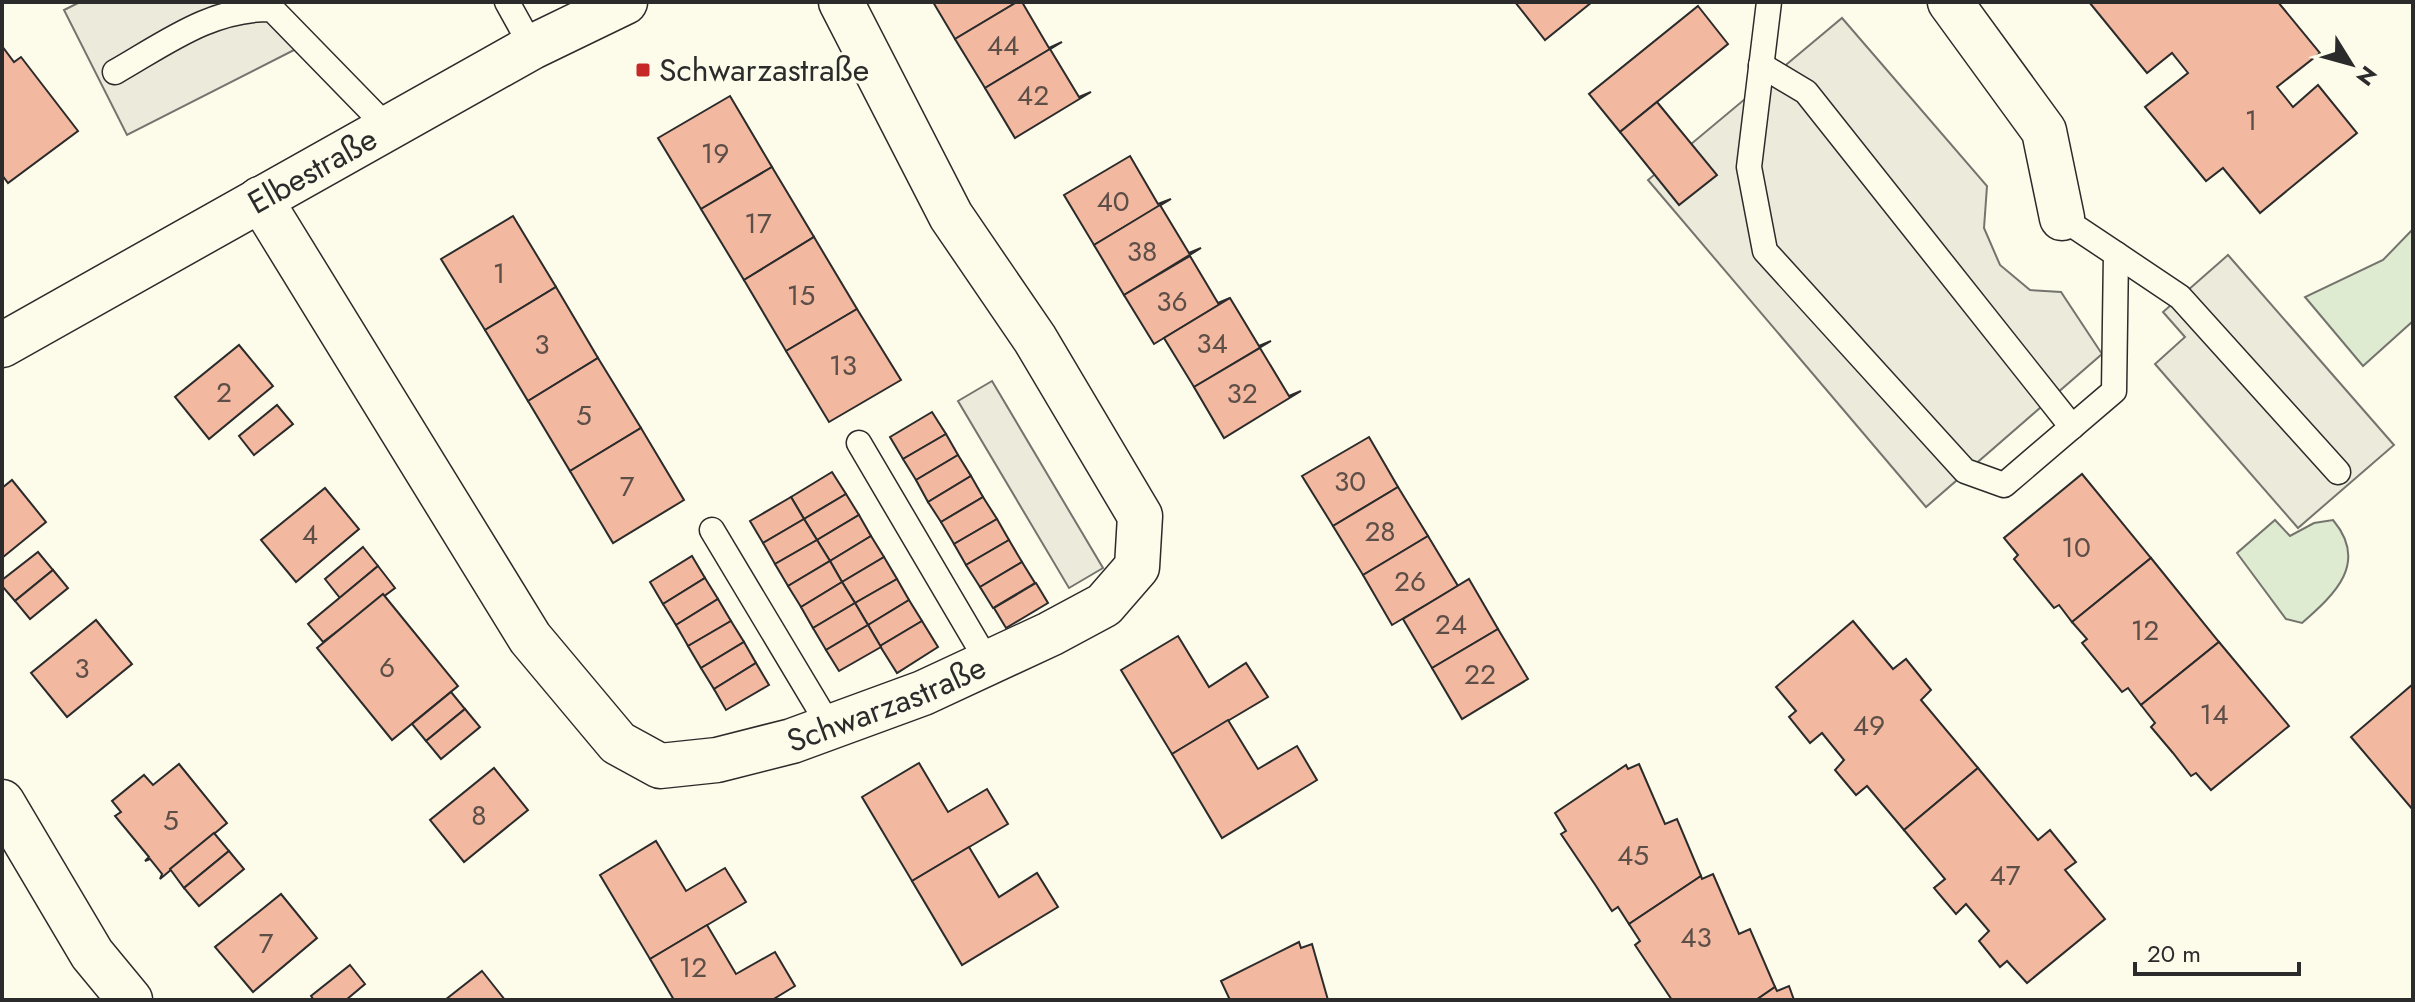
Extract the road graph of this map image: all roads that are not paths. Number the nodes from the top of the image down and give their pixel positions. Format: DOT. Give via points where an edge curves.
graph roads {
  1 [pos="507,2"];
  2 [pos="625,2"];
  3 [pos="841,2"];
  4 [pos="1769,2"];
  5 [pos="1950,2"];
  6 [pos="532,47"];
  7 [pos="1761,65"];
  8 [pos="115,72"];
  9 [pos="388,128"];
  10 [pos="260,199"];
  11 [pos="2062,218"];
  12 [pos="2116,254"];
  13 [pos="2,345"];
  14 [pos="2072,427"];
  15 [pos="859,443"];
  16 [pos="2338,472"];
  17 [pos="712,530"];
  18 [pos="989,664"];
  19 [pos="830,727"];
  20 [pos="2,802"];
  21 [pos="130,1000"];
  1 -- 6 [label="lane"];
  2 -- 6 [label="street, Elbestraße"];
  3 -- 18 [label="street, Schwarzastraße" via="951,216 1035,339 1140,516 1137,567 1104,605"];
  4 -- 7 [label="lane"];
  5 -- 11 [label="street" via="2044,131"];
  6 -- 9 [label="street, Elbestraße"];
  7 -- 14 [label="lane" via="1806,92"];
  7 -- 14 [label="lane" via="1749,167 1765,251 1965,471 2004,485"];
  8 -- 9 [label="lane" via="216,15 242,8 272,9"];
  9 -- 10 [label="street, Elbestraße"];
  10 -- 13 [label="street, Elbestraße"];
  10 -- 19 [label="street, Schwarzastraße" via="530,638 618,743 660,766 717,760"];
  11 -- 12 [label="lane"];
  12 -- 14 [label="lane" via="2114,391"];
  12 -- 16 [label="lane" via="2180,297"];
  15 -- 18 [label="lane"];
  17 -- 19 [label="lane"];
  18 -- 19 [label="street, Schwarzastraße"];
  20 -- 21 [label="street" via="92,954"];
}
